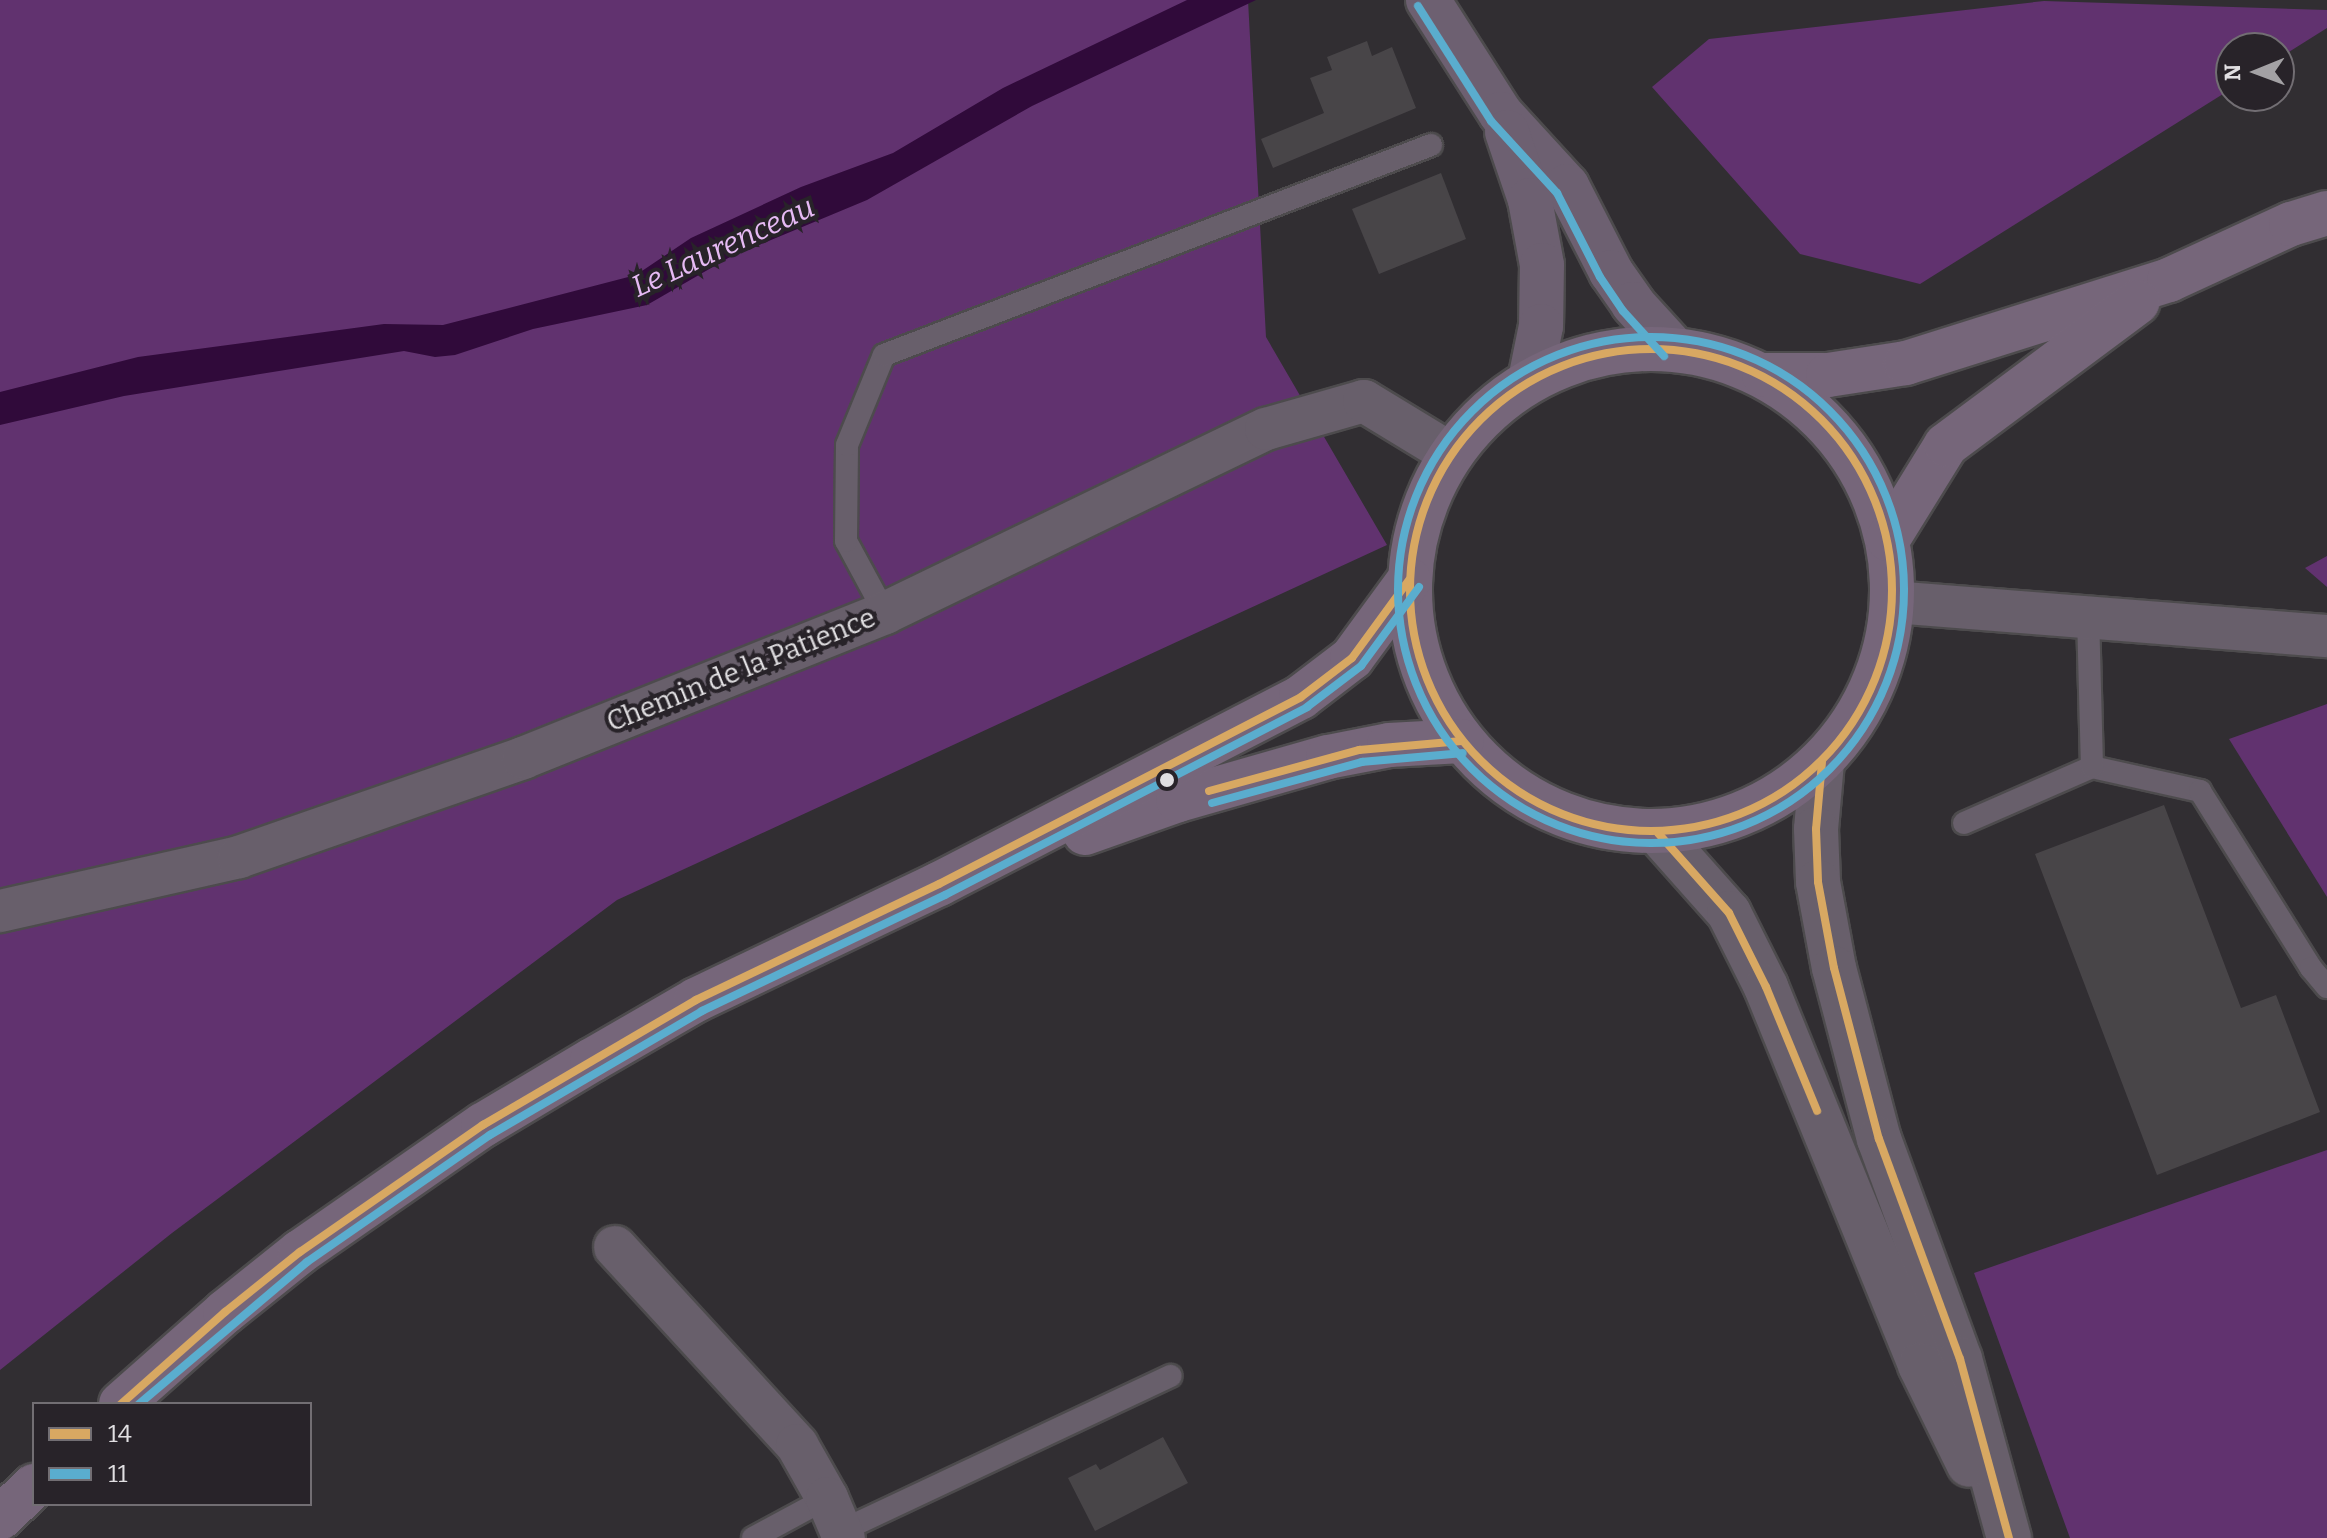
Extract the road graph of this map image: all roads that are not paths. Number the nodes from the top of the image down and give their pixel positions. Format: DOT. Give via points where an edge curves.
graph roads {
  1 [pos="1428,0"];
  2 [pos="1501,114"];
  3 [pos="1431,145"];
  4 [pos="2327,213"];
  5 [pos="2169,280"];
  6 [pos="1673,348"];
  7 [pos="1764,375"];
  8 [pos="1530,380"];
  9 [pos="1451,454"];
  10 [pos="1888,539"];
  11 [pos="1409,580"];
  12 [pos="1893,602"];
  13 [pos="885,613"];
  14 [pos="2088,618"];
  15 [pos="2327,636"];
  16 [pos="1462,741"];
  17 [pos="1822,762"];
  18 [pos="2092,767"];
  19 [pos="1964,823"];
  20 [pos="1658,833"];
  21 [pos="939,884"];
  22 [pos="0,911"];
  23 [pos="2327,987"];
  24 [pos="615,1247"];
  25 [pos="1171,1376"];
  26 [pos="123,1402"];
  27 [pos="32,1488"];
  28 [pos="1,1518"];
  29 [pos="838,1522"];
  30 [pos="753,1538"];
  31 [pos="2006,1538"];
  1 -- 2 [label="main road"];
  2 -- 6 [label="main road" via="1567,186 1611,272"];
  2 -- 8 [label="main road" via="1530,200 1542,265 1541,326"];
  3 -- 13 [label="lane" via="884,355 847,445 846,541"];
  4 -- 5 [label="main road"];
  5 -- 7 [label="main road" via="1906,363 1828,375"];
  5 -- 10 [label="main road" via="1946,445"];
  6 -- 7 [label="main road"];
  6 -- 8 [label="main road" via="1599,353"];
  7 -- 10 [label="main road" via="1807,405 1856,460"];
  8 -- 9 [label="main road" via="1486,412"];
  9 -- 11 [label="main road" via="1421,514"];
  9 -- 13 [label="street, Chemin de la Patience" via="1364,401 1266,429"];
  10 -- 12 [label="main road"];
  11 -- 16 [label="main road" via="1413,637 1431,693"];
  11 -- 21 [label="main road" via="1352,658 1301,697"];
  12 -- 14 [label="street"];
  12 -- 17 [label="main road" via="1883,660 1859,715"];
  13 -- 22 [label="street, Chemin de la Patience" via="523,758 239,857"];
  14 -- 15 [label="street"];
  14 -- 18 [label="lane"];
  16 -- 20 [label="main road" via="1516,792 1585,824"];
  16 -- 21 [label="main road" via="1389,745 1328,757 1178,800"];
  17 -- 20 [label="main road" via="1774,799 1718,823"];
  17 -- 31 [label="street" via="1818,882 1837,982 1879,1139 1960,1359"];
  18 -- 19 [label="lane"];
  18 -- 23 [label="lane" via="2200,791"];
  20 -- 31 [label="street" via="1729,913 1766,987 1920,1365"];
  21 -- 26 [label="main road" via="696,1000 483,1125 300,1252"];
  24 -- 29 [label="street" via="797,1445"];
  25 -- 29 [label="lane"];
  27 -- 28 [label="main road"];
  29 -- 30 [label="lane"];
}
